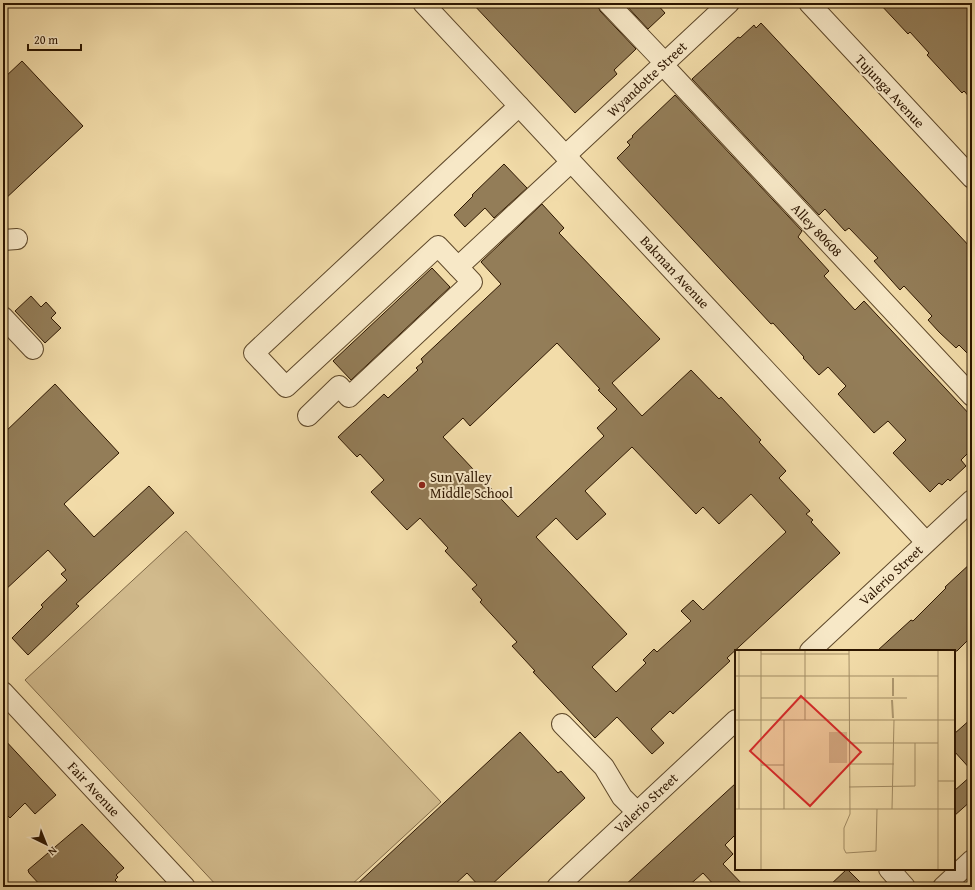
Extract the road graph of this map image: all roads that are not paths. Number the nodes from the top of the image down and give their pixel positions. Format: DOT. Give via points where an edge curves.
graph roads {
  1 [pos="423,3"];
  2 [pos="608,3"];
  3 [pos="729,3"];
  4 [pos="809,3"];
  5 [pos="664,64"];
  6 [pos="519,106"];
  7 [pos="568,158"];
  8 [pos="972,178"];
  9 [pos="458,267"];
  10 [pos="3,317"];
  11 [pos="33,349"];
  12 [pos="972,396"];
  13 [pos="308,416"];
  14 [pos="972,500"];
  15 [pos="926,542"];
  16 [pos="811,650"];
  17 [pos="3,692"];
  18 [pos="735,721"];
  19 [pos="562,724"];
  20 [pos="637,812"];
  21 [pos="972,860"];
  22 [pos="890,870"];
  23 [pos="176,884"];
  24 [pos="557,887"];
  25 [pos="905,887"];
  26 [pos="943,887"];
  1 -- 6 [label="street, Bakman Avenue"];
  2 -- 5 [label="street, Alley 80608"];
  3 -- 5 [label="street, Wyandotte Street"];
  4 -- 8 [label="street, Tujunga Avenue"];
  5 -- 7 [label="street, Wyandotte Street"];
  5 -- 12 [label="street, Alley 80608"];
  6 -- 7 [label="street, Bakman Avenue"];
  6 -- 9 [label="street" via="254,353 286,387 438,246"];
  7 -- 9 [label="street, Wyandotte Street"];
  7 -- 15 [label="street, Bakman Avenue"];
  9 -- 13 [label="street" via="472,282 349,397 339,386"];
  10 -- 11 [label="street"];
  14 -- 15 [label="street, Valerio Street"];
  15 -- 16 [label="street, Valerio Street"];
  17 -- 23 [label="street, Fair Avenue"];
  18 -- 20 [label="street, Valerio Street"];
  19 -- 20 [label="street" via="604,767 622,797"];
  20 -- 24 [label="street, Valerio Street"];
  21 -- 26 [label="street"];
  22 -- 25 [label="street"];
}
